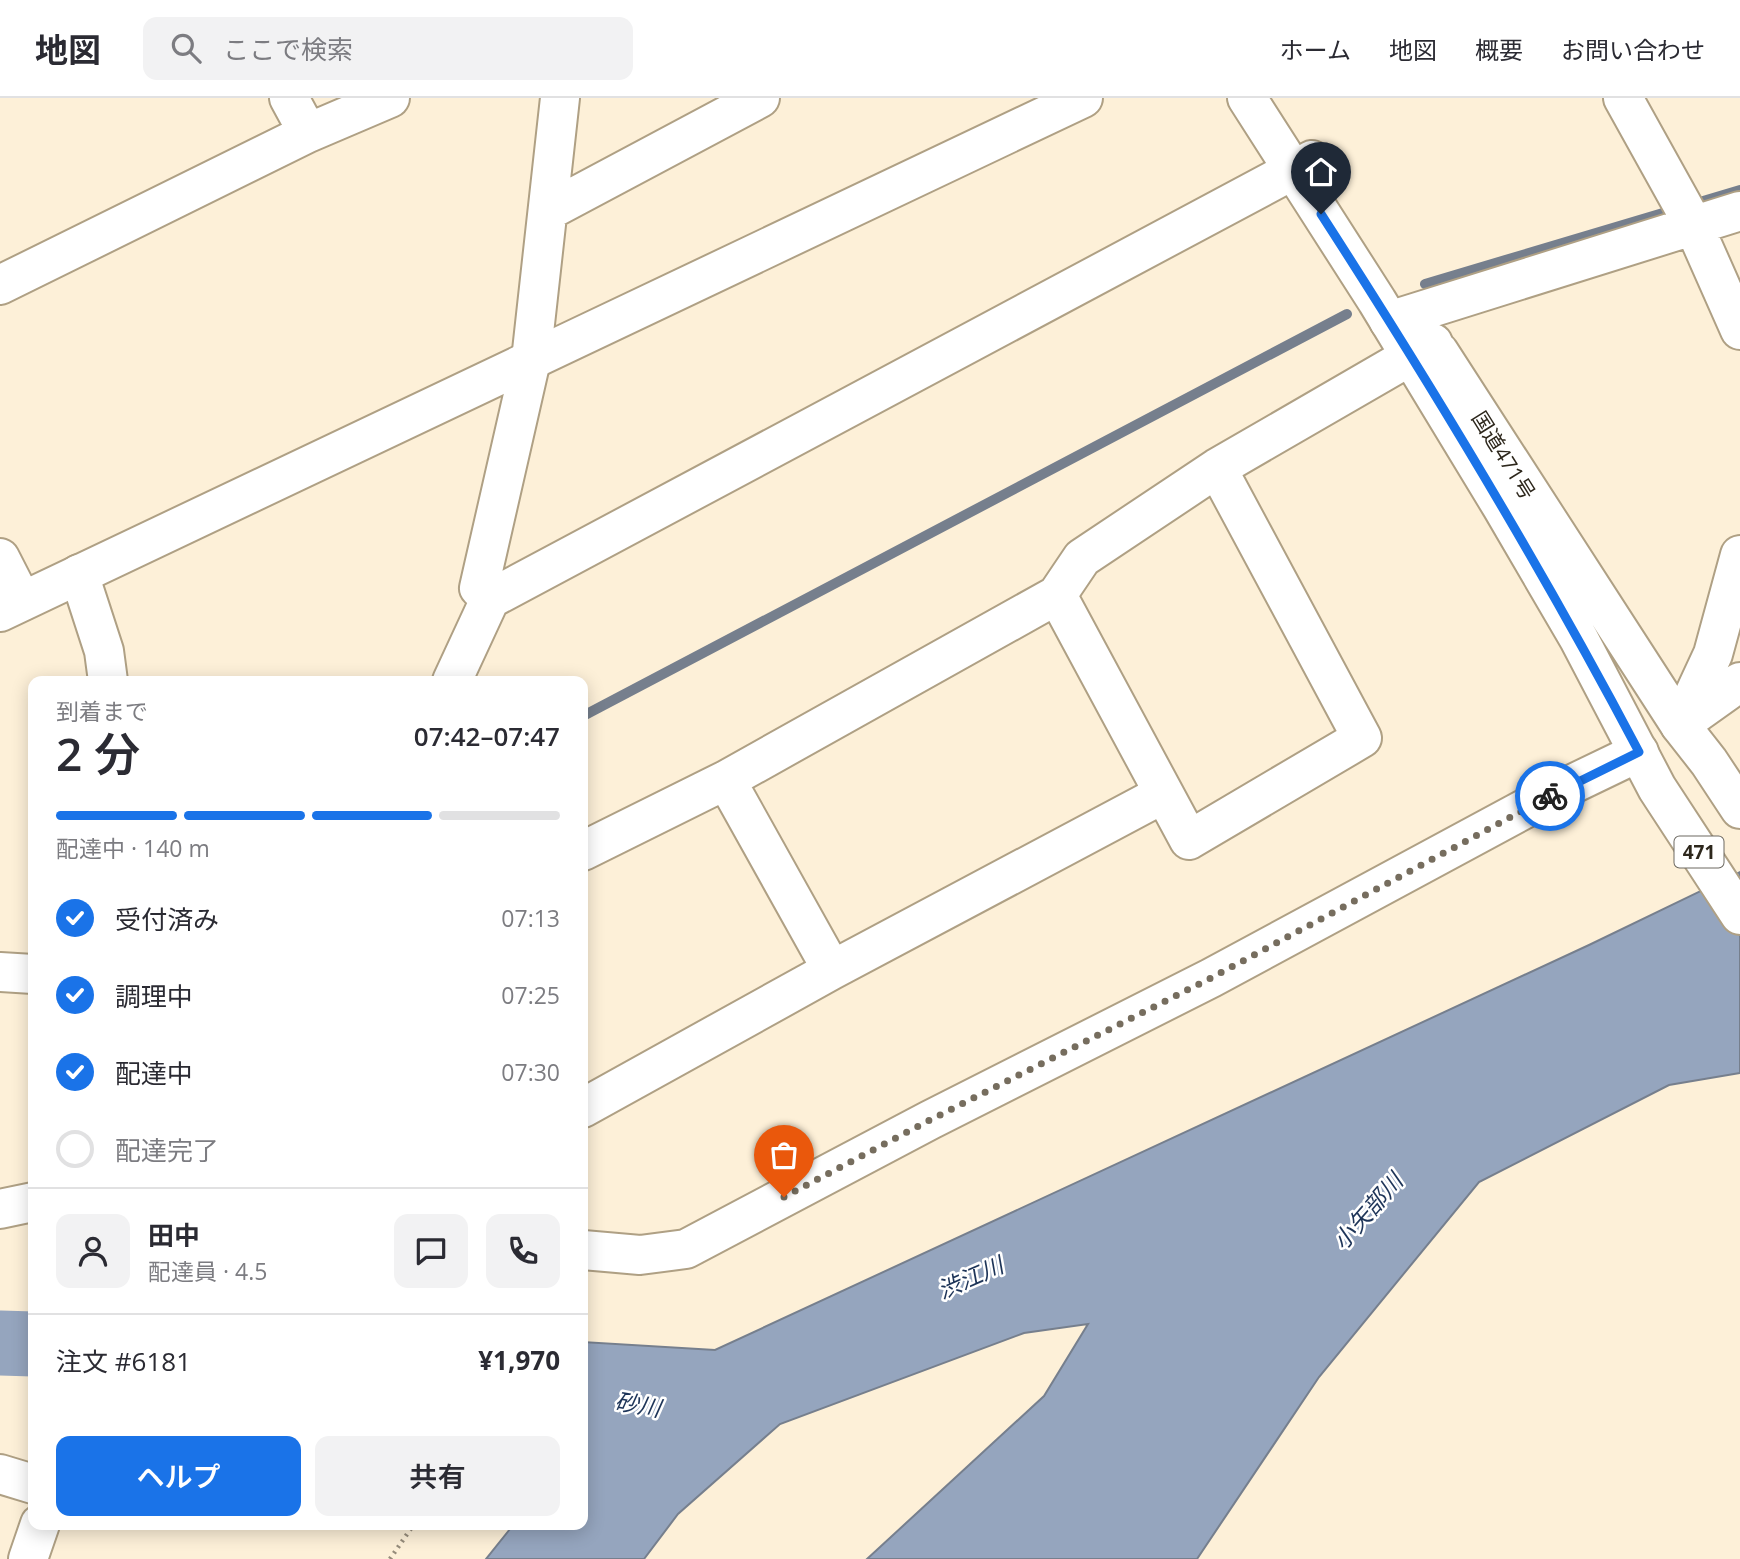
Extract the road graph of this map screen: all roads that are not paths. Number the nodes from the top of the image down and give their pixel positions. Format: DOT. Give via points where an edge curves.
graph roads {
  1 [pos="289,98"];
  2 [pos="390,98"];
  3 [pos="560,98"];
  4 [pos="760,98"];
  5 [pos="1083,98"];
  6 [pos="1247,98"];
  7 [pos="1271,98"];
  8 [pos="1623,98"];
  9 [pos="309,133"];
  10 [pos="1303,165"];
  11 [pos="548,211"];
  12 [pos="1740,211"];
  13 [pos="1693,224"];
  14 [pos="0,285"];
  15 [pos="1400,316"];
  16 [pos="1740,330"];
  17 [pos="1421,349"];
  18 [pos="531,360"];
  19 [pos="1217,468"];
  20 [pos="1740,555"];
  21 [pos="0,558"];
  22 [pos="79,574"];
  23 [pos="1057,595"];
  24 [pos="490,599"];
  25 [pos="11,606"];
  26 [pos="107,676"];
  27 [pos="454,676"];
  28 [pos="1740,682"];
  29 [pos="1680,725"];
  30 [pos="1639,752"];
  31 [pos="726,780"];
  32 [pos="1163,794"];
  33 [pos="1740,809"];
  34 [pos="588,849"];
  35 [pos="1740,915"];
  36 [pos="832,970"];
  37 [pos="0,972"];
  38 [pos="28,974"];
  39 [pos="588,1105"];
  40 [pos="28,1203"];
  41 [pos="0,1209"];
  42 [pos="588,1250"];
  43 [pos="0,1474"];
  44 [pos="28,1482"];
  45 [pos="38,1530"];
  46 [pos="28,1559"];
  1 -- 9 [label="main road"];
  2 -- 9 [label="main road"];
  3 -- 11 [label="main road"];
  4 -- 11 [label="main road"];
  5 -- 18 [label="main road"];
  6 -- 10 [label="main road, 国道471号 / 471"];
  7 -- 10 [label="main road, 国道471号 / 471"];
  8 -- 13 [label="main road"];
  9 -- 14 [label="main road"];
  10 -- 15 [label="main road, 国道471号 / 471"];
  10 -- 24 [label="main road"];
  11 -- 18 [label="main road"];
  12 -- 13 [label="main road"];
  13 -- 15 [label="main road"];
  13 -- 16 [label="main road"];
  15 -- 17 [label="main road, 国道471号 / 471"];
  17 -- 19 [label="main road"];
  17 -- 29 [label="main road, 国道471号 / 471"];
  17 -- 30 [label="main road, 国道471号 / 471"];
  18 -- 22 [label="main road"];
  18 -- 24 [label="main road" via="479,588"];
  19 -- 23 [label="main road" via="1083,558"];
  19 -- 32 [label="main road" via="1362,738 1189,840"];
  20 -- 29 [label="main road" via="1713,654"];
  21 -- 25 [label="main road"];
  22 -- 25 [label="main road"];
  22 -- 26 [label="main road"];
  23 -- 31 [label="main road"];
  23 -- 32 [label="main road"];
  24 -- 27 [label="main road"];
  28 -- 29 [label="main road"];
  29 -- 33 [label="main road, 国道471号 / 471"];
  30 -- 35 [label="main road, 国道471号 / 471" via="1657,788"];
  30 -- 42 [label="main road" via="686,1248 640,1255"];
  31 -- 34 [label="main road"];
  31 -- 36 [label="main road"];
  32 -- 36 [label="main road"];
  36 -- 39 [label="main road"];
  37 -- 38 [label="main road"];
  40 -- 41 [label="main road"];
  43 -- 44 [label="main road"];
  45 -- 46 [label="main road"];
}
